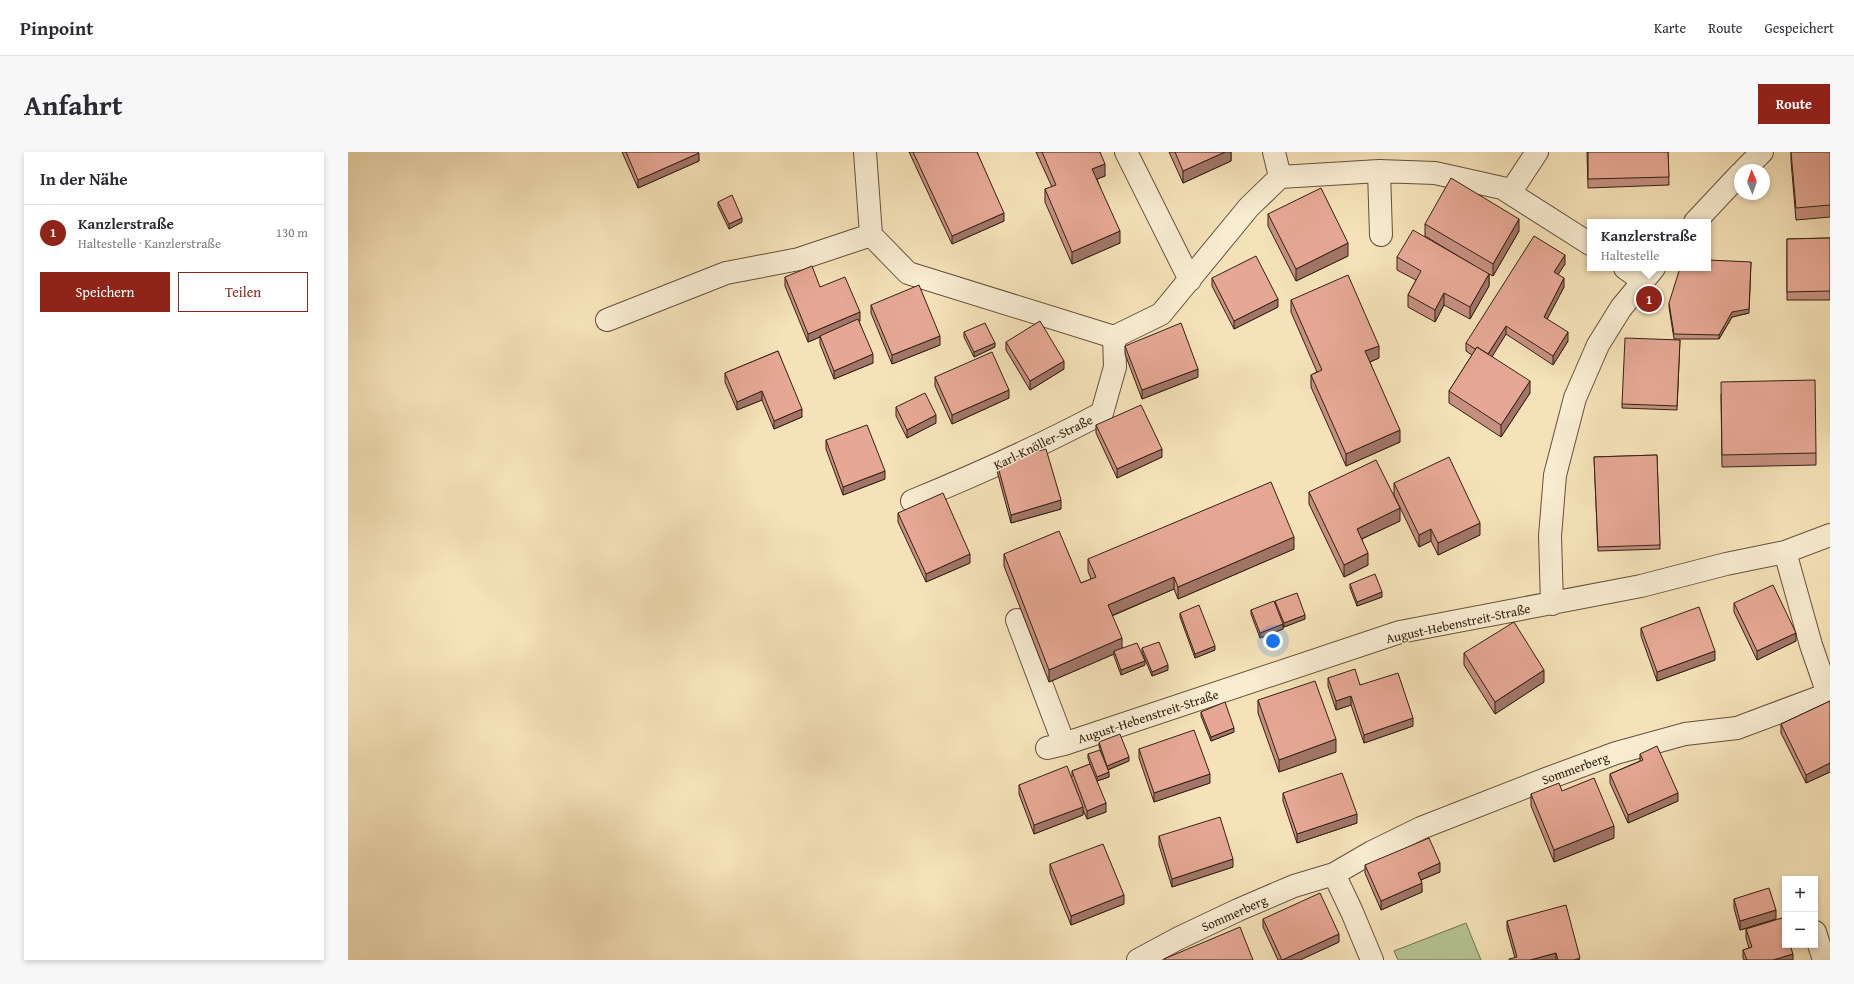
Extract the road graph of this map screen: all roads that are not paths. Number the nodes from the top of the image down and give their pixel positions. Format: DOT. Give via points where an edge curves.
graph roads {
  1 [pos="865,152"];
  2 [pos="1126,152"];
  3 [pos="1274,152"];
  4 [pos="1537,152"];
  5 [pos="1762,152"];
  6 [pos="1750,164"];
  7 [pos="1379,172"];
  8 [pos="1280,177"];
  9 [pos="1734,180"];
  10 [pos="1510,193"];
  11 [pos="1698,219"];
  12 [pos="871,235"];
  13 [pos="1381,235"];
  14 [pos="1587,242"];
  15 [pos="1636,271"];
  16 [pos="1648,274"];
  17 [pos="1190,280"];
  18 [pos="607,320"];
  19 [pos="1114,337"];
  20 [pos="912,501"];
  21 [pos="1830,535"];
  22 [pos="1785,552"];
  23 [pos="1552,604"];
  24 [pos="1017,620"];
  25 [pos="1829,695"];
  26 [pos="1334,874"];
  27 [pos="1818,941"];
  28 [pos="1138,960"];
  29 [pos="1372,960"];
  30 [pos="1824,960"];
  1 -- 12 [label="street"];
  2 -- 17 [label="street"];
  3 -- 8 [label="street"];
  4 -- 10 [label="street"];
  5 -- 6 [label="street"];
  7 -- 8 [label="street"];
  7 -- 10 [label="street" via="1435,173 1502,188"];
  7 -- 13 [label="street"];
  8 -- 17 [label="street" via="1249,207"];
  9 -- 11 [label="street"];
  10 -- 14 [label="street"];
  12 -- 18 [label="street" via="800,259 726,273"];
  12 -- 19 [label="street" via="908,273"];
  15 -- 16 [label="street"];
  16 -- 23 [label="street" via="1621,308 1598,346 1575,398 1555,475 1550,536"];
  17 -- 19 [label="street" via="1161,314"];
  19 -- 20 [label="street, Karl-Knöller-Straße" via="1115,367 1102,413 1044,444"];
  21 -- 22 [label="street, August-Hebenstreit-Straße"];
  22 -- 23 [label="street, August-Hebenstreit-Straße"];
  22 -- 25 [label="street, Sommerberg" via="1811,645"];
  23 -- 24 [label="street, August-Hebenstreit-Straße" via="1400,632 1055,746"];
  25 -- 26 [label="street, Sommerberg" via="1737,728 1685,734 1616,753 1421,828"];
  26 -- 28 [label="street, Sommerberg" via="1294,886 1238,910"];
  26 -- 29 [label="street"];
  27 -- 30 [label="street"];
}
